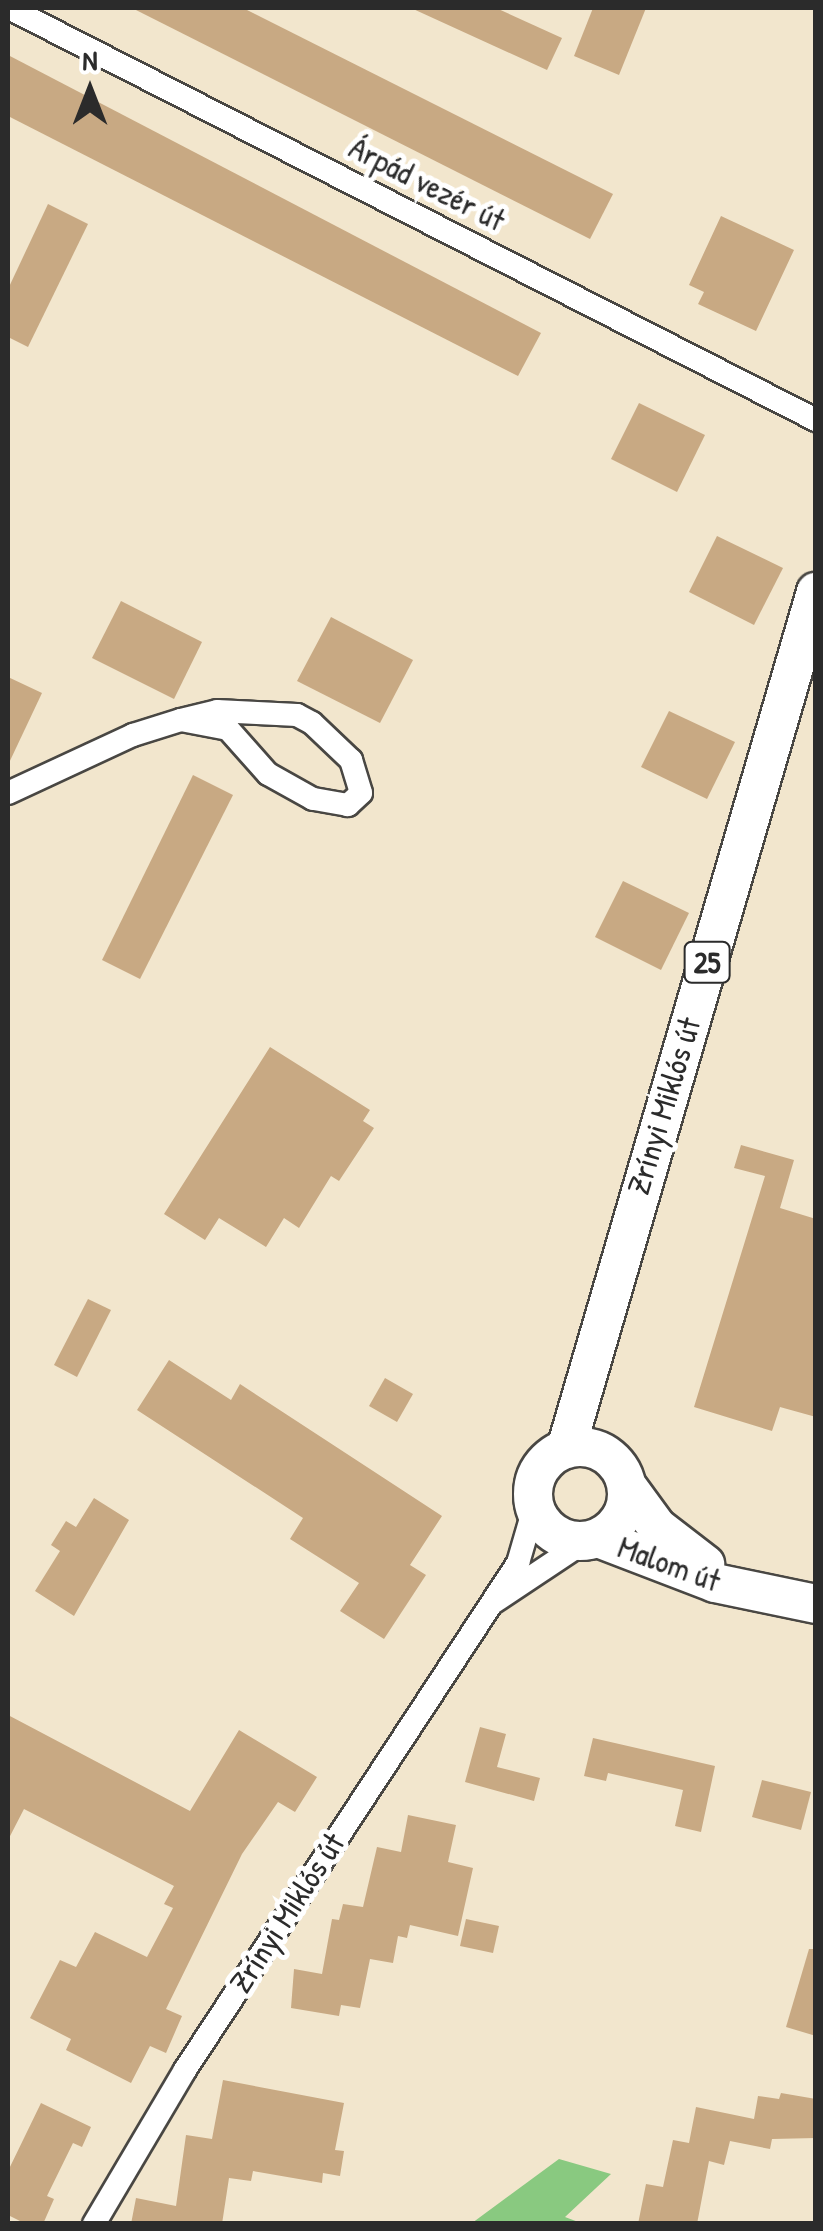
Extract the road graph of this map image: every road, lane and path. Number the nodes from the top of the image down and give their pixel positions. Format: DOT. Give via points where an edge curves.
graph roads {
  1 [pos="9,8"];
  2 [pos="816,420"];
  3 [pos="816,592"];
  4 [pos="182,720"];
  5 [pos="8,794"];
  6 [pos="598,1332"];
  7 [pos="566,1449"];
  8 [pos="622,1476"];
  9 [pos="534,1508"];
  10 [pos="591,1540"];
  11 [pos="740,1588"];
  12 [pos="816,1604"];
  13 [pos="487,1606"];
  14 [pos="94,2224"];
  1 -- 2 [label="street, Árpád vezér út"];
  3 -- 6 [label="main road, Zrínyi Miklós út / 25"];
  4 -- 4 [label="street" via="217,711 297,715 327,732 351,760 360,778 358,799 348,805 313,799 268,774 228,729"];
  4 -- 5 [label="street" via="133,735"];
  6 -- 7 [label="main road, Zrínyi Miklós út / 25"];
  6 -- 8 [label="main road, Zrínyi Miklós út / 25" via="597,1403"];
  7 -- 8 [label="main road" via="594,1449"];
  7 -- 9 [label="main road, 25" via="538,1471"];
  8 -- 10 [label="main road" via="621,1518"];
  8 -- 11 [label="main road, Malom út / 25" via="657,1528"];
  9 -- 10 [label="main road, 25" via="553,1534"];
  9 -- 13 [label="street, Zrínyi Miklós út" via="518,1563"];
  10 -- 11 [label="main road, Malom út / 25"];
  10 -- 13 [label="street, Zrínyi Miklós út"];
  11 -- 12 [label="main road, Malom út / 25"];
  13 -- 14 [label="street, Zrínyi Miklós út" via="185,2070"];
}
